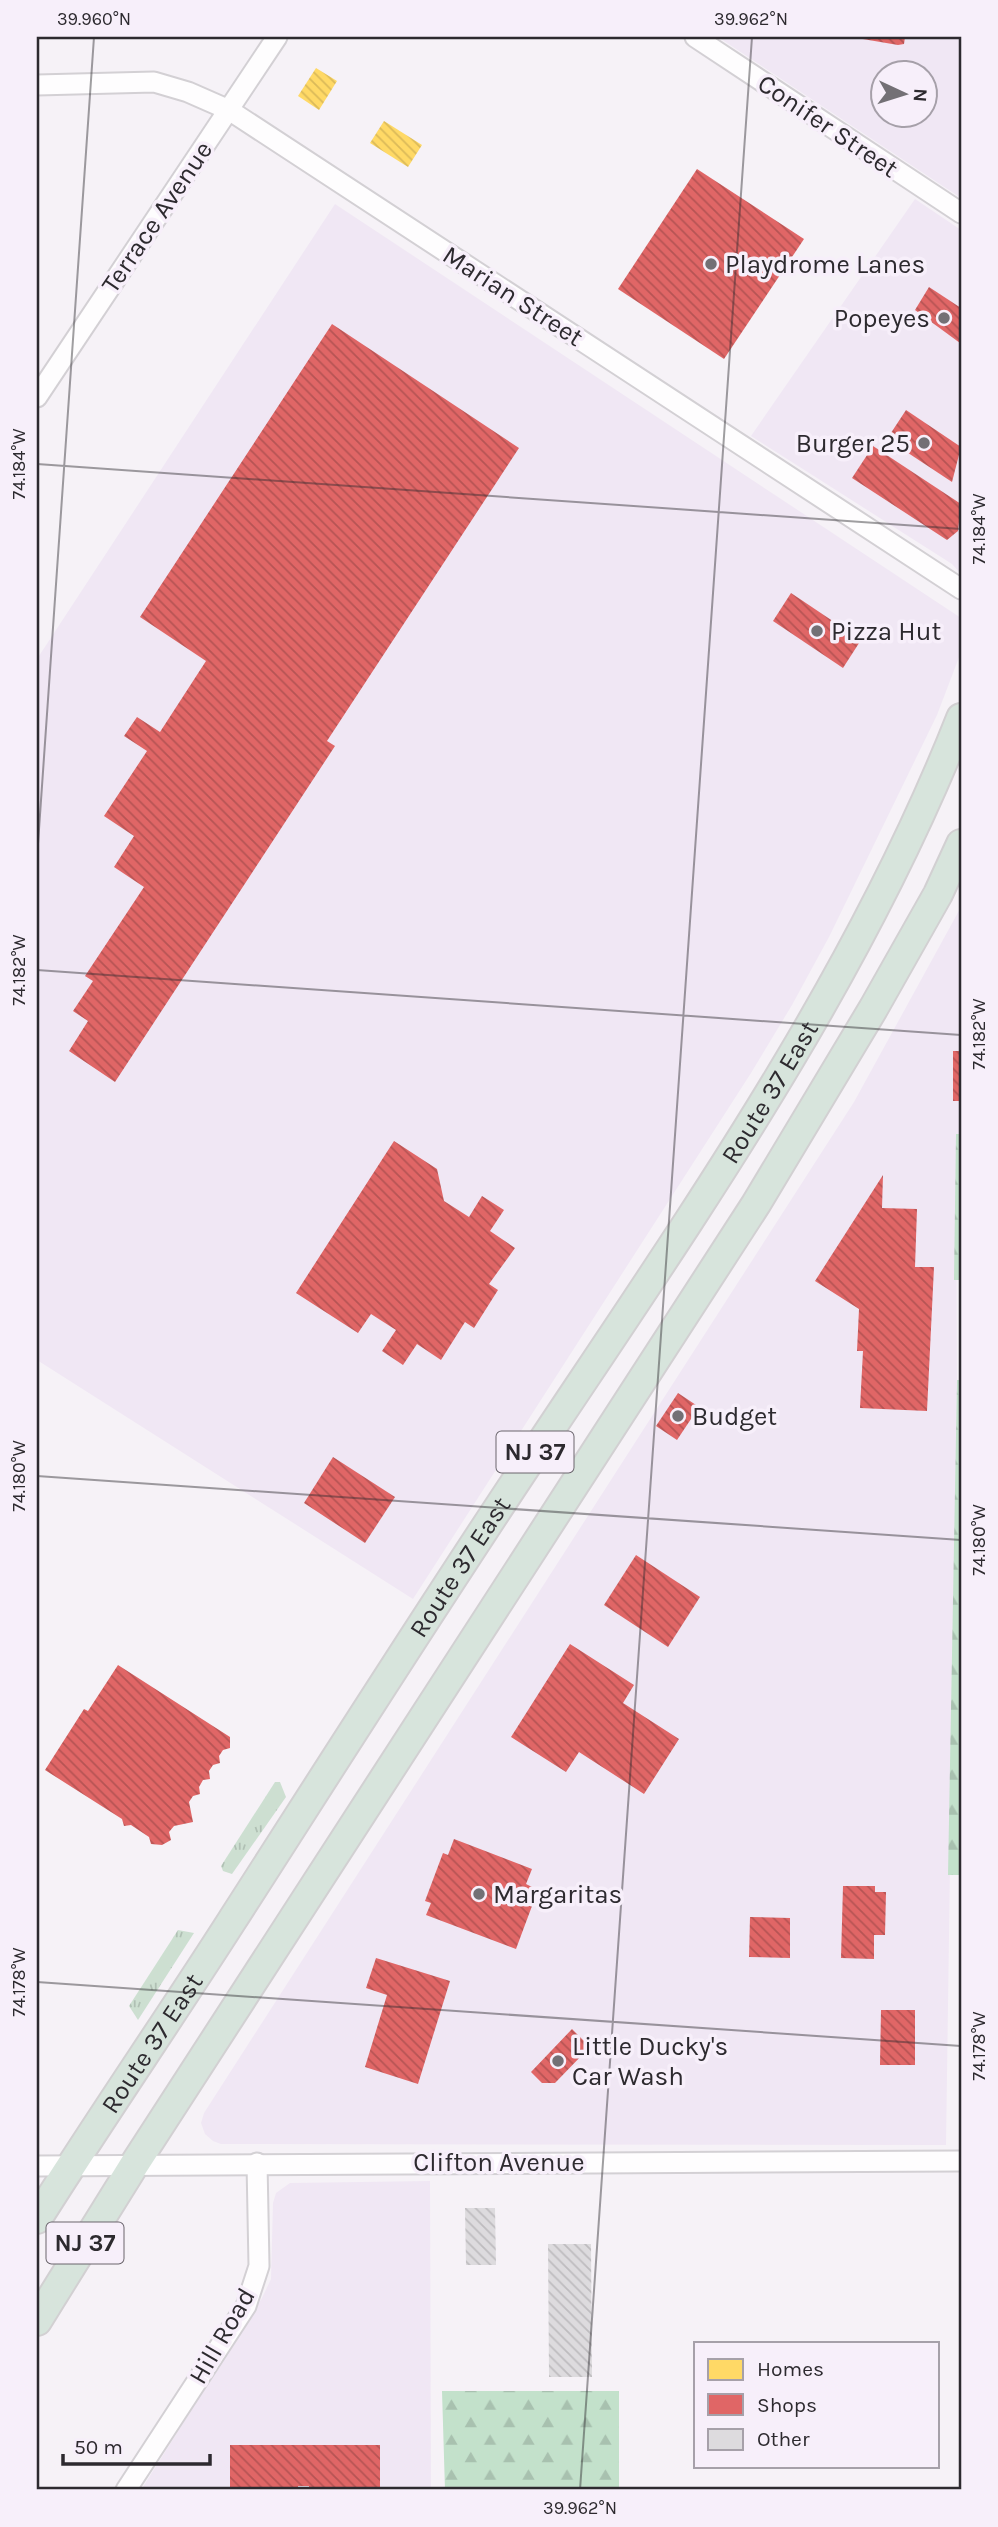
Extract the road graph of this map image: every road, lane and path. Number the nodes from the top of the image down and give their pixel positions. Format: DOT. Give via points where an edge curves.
graph roads {
  1 [pos="277,37"];
  2 [pos="695,37"];
  3 [pos="37,85"];
  4 [pos="229,110"];
  5 [pos="961,213"];
  6 [pos="40,384"];
  7 [pos="961,589"];
  8 [pos="961,718"];
  9 [pos="961,844"];
  10 [pos="961,2161"];
  11 [pos="257,2163"];
  12 [pos="134,2165"];
  13 [pos="37,2166"];
  14 [pos="71,2166"];
  15 [pos="37,2219"];
  16 [pos="37,2320"];
  17 [pos="126,2490"];
  1 -- 4 [label="street, Terrace Avenue"];
  2 -- 5 [label="street, Conifer Street"];
  3 -- 4 [label="street, Marian Street" via="154,82"];
  4 -- 6 [label="street, Terrace Avenue"];
  4 -- 7 [label="street, Marian Street"];
  8 -- 14 [label="highway, Route 37 East / NJ 37" via="918,820 856,941 761,1106"];
  9 -- 12 [label="highway, Route 37 East / NJ 37" via="873,1009 756,1204"];
  10 -- 11 [label="street, Clifton Avenue"];
  11 -- 12 [label="street, Clifton Avenue"];
  11 -- 17 [label="street, Hill Road" via="260,2266 246,2306"];
  12 -- 14 [label="street, Clifton Avenue"];
  12 -- 16 [label="highway, Route 37 East / NJ 37"];
  13 -- 14 [label="street, Clifton Avenue"];
  14 -- 15 [label="highway, Route 37 East / NJ 37"];
}
